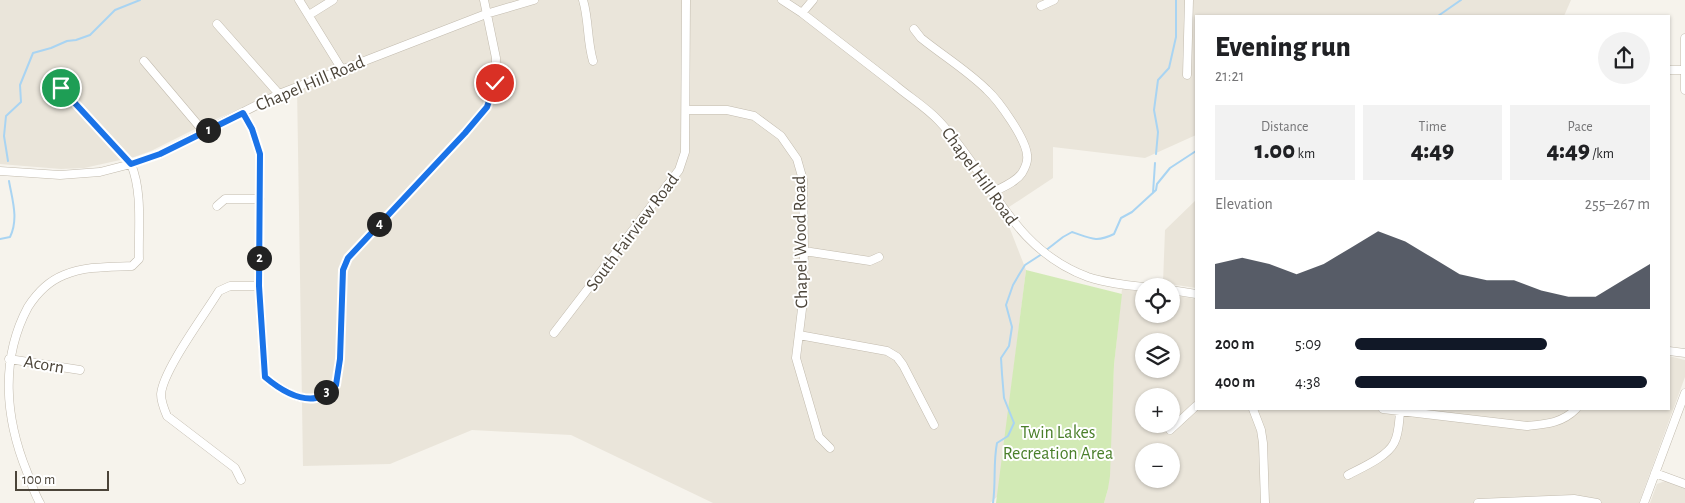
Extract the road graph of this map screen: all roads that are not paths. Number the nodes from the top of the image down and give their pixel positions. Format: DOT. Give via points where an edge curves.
graph roads {
  1 [pos="299,0"];
  2 [pos="333,0"];
  3 [pos="484,0"];
  4 [pos="534,0"];
  5 [pos="583,0"];
  6 [pos="686,0"];
  7 [pos="782,0"];
  8 [pos="813,0"];
  9 [pos="1054,0"];
  10 [pos="1189,0"];
  11 [pos="1041,6"];
  12 [pos="802,13"];
  13 [pos="486,14"];
  14 [pos="309,15"];
  15 [pos="216,24"];
  16 [pos="914,29"];
  17 [pos="1685,38"];
  18 [pos="144,61"];
  19 [pos="593,61"];
  20 [pos="341,68"];
  21 [pos="1670,70"];
  22 [pos="1684,70"];
  23 [pos="1187,75"];
  24 [pos="61,88"];
  25 [pos="1685,90"];
  26 [pos="279,94"];
  27 [pos="686,110"];
  28 [pos="243,113"];
  29 [pos="204,132"];
  30 [pos="131,164"];
  31 [pos="0,170"];
  32 [pos="993,192"];
  33 [pos="260,200"];
  34 [pos="217,206"];
  35 [pos="804,251"];
  36 [pos="880,257"];
  37 [pos="259,286"];
  38 [pos="1135,286"];
  39 [pos="1180,291"];
  40 [pos="1195,294"];
  41 [pos="554,333"];
  42 [pos="799,335"];
  43 [pos="1670,351"];
  44 [pos="1685,353"];
  45 [pos="9,359"];
  46 [pos="80,370"];
  47 [pos="1685,393"];
  48 [pos="1195,407"];
  49 [pos="1253,410"];
  50 [pos="1389,410"];
  51 [pos="1575,410"];
  52 [pos="1400,412"];
  53 [pos="1180,421"];
  54 [pos="934,425"];
  55 [pos="830,448"];
  56 [pos="1656,473"];
  57 [pos="1348,476"];
  58 [pos="241,480"];
  59 [pos="1685,484"];
  60 [pos="37,502"];
  61 [pos="1265,503"];
  62 [pos="1478,503"];
  63 [pos="1597,503"];
  64 [pos="1644,503"];
  1 -- 14 [label="street"];
  2 -- 14 [label="street"];
  3 -- 13 [label="street"];
  4 -- 13 [label="street, Chapel Hill Road"];
  5 -- 19 [label="street"];
  6 -- 27 [label="street, South Fairview Road"];
  7 -- 12 [label="street, Chapel Hill Road"];
  8 -- 12 [label="street"];
  9 -- 11 [label="street"];
  10 -- 23 [label="street"];
  12 -- 32 [label="street, Chapel Hill Road" via="937,119 959,143"];
  13 -- 20 [label="street, Chapel Hill Road"];
  13 -- 37 [label="street" via="496,58 495,83 487,107 348,258 343,270 336,385 318,398 302,398 277,388 265,377"];
  14 -- 20 [label="street"];
  15 -- 26 [label="street"];
  16 -- 32 [label="street" via="988,90 1007,114 1023,143 1027,154 1021,174"];
  17 -- 22 [label="street"];
  18 -- 29 [label="street"];
  20 -- 26 [label="street, Chapel Hill Road"];
  21 -- 22 [label="street"];
  22 -- 25 [label="street"];
  24 -- 30 [label="street"];
  26 -- 28 [label="street, Chapel Hill Road"];
  27 -- 35 [label="street, Chapel Wood Road" via="727,110 754,116 781,136 796,159 803,180"];
  27 -- 41 [label="street, South Fairview Road" via="685,152 679,170"];
  28 -- 29 [label="street, Chapel Hill Road"];
  28 -- 33 [label="street" via="260,154"];
  29 -- 30 [label="street, Chapel Hill Road"];
  30 -- 31 [label="street, Chapel Hill Road" via="100,172 60,175"];
  30 -- 45 [label="street" via="138,191 139,259 132,266 90,267 63,275 42,289 21,320"];
  32 -- 38 [label="street, Chapel Hill Road" via="1016,225 1058,263 1090,277"];
  33 -- 34 [label="street" via="225,199"];
  33 -- 37 [label="street"];
  35 -- 36 [label="street" via="870,261"];
  35 -- 42 [label="street, Chapel Wood Road"];
  37 -- 58 [label="street" via="230,286 219,291 166,375 161,392 167,416 235,468"];
  39 -- 40 [label="street"];
  42 -- 54 [label="street" via="887,351 897,356"];
  42 -- 55 [label="street, Chapel Wood Road" via="796,358 806,396 819,437"];
  43 -- 44 [label="street"];
  45 -- 46 [label="street, Acorn"];
  45 -- 60 [label="street" via="7,396 12,432"];
  47 -- 56 [label="street"];
  48 -- 53 [label="street"];
  49 -- 61 [label="street" via="1263,443"];
  50 -- 52 [label="street"];
  51 -- 52 [label="street" via="1552,424 1528,426"];
  52 -- 57 [label="street" via="1398,432 1387,453"];
  56 -- 59 [label="street"];
  56 -- 64 [label="street"];
  62 -- 63 [label="street" via="1574,499"];
}
